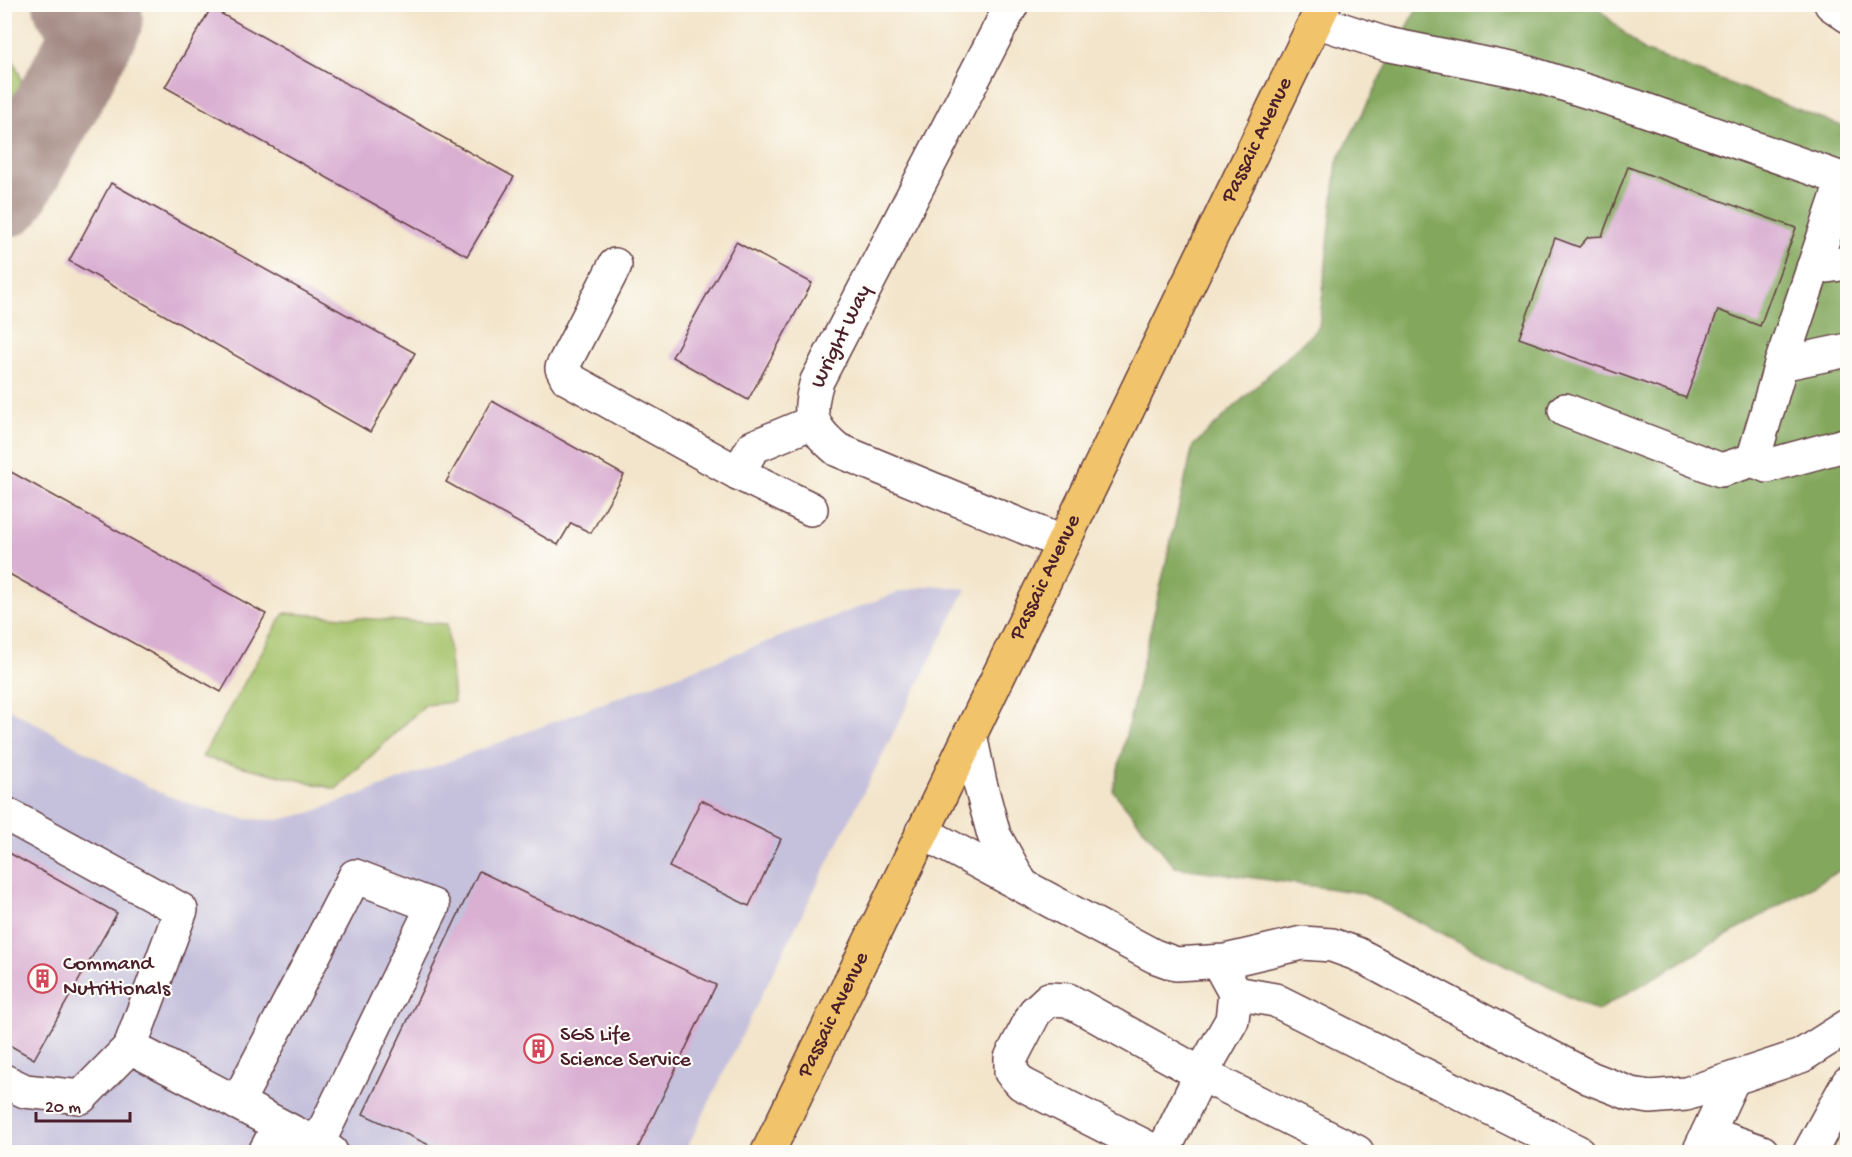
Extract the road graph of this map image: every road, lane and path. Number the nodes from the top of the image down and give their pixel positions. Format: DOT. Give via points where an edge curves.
graph roads {
  1 [pos="1012,4"];
  2 [pos="1831,4"];
  3 [pos="1320,13"];
  4 [pos="1848,16"];
  5 [pos="1846,181"];
  6 [pos="1848,263"];
  7 [pos="615,264"];
  8 [pos="1813,268"];
  9 [pos="1848,350"];
  10 [pos="1781,364"];
  11 [pos="1565,410"];
  12 [pos="813,422"];
  13 [pos="1848,444"];
  14 [pos="1753,460"];
  15 [pos="738,473"];
  16 [pos="811,510"];
  17 [pos="1063,543"];
  18 [pos="970,734"];
  19 [pos="4,813"];
  20 [pos="922,832"];
  21 [pos="1022,885"];
  22 [pos="1218,962"];
  23 [pos="1234,993"];
  24 [pos="1848,1026"];
  25 [pos="130,1047"];
  26 [pos="1201,1074"];
  27 [pos="1734,1079"];
  28 [pos="4,1081"];
  29 [pos="1848,1083"];
  30 [pos="237,1103"];
  31 [pos="272,1139"];
  32 [pos="1703,1143"];
  33 [pos="324,1149"];
  34 [pos="768,1152"];
  35 [pos="1156,1152"];
  36 [pos="1163,1152"];
  37 [pos="1357,1152"];
  38 [pos="1578,1152"];
  39 [pos="1762,1152"];
  40 [pos="1810,1152"];
  1 -- 12 [label="street, Wright Way" via="817,381 811,402"];
  2 -- 4 [label="street"];
  3 -- 5 [label="street" via="1386,44 1525,72"];
  3 -- 17 [label="main road, Passaic Avenue"];
  5 -- 8 [label="street"];
  6 -- 8 [label="street"];
  7 -- 15 [label="street" via="562,368 567,378"];
  8 -- 10 [label="street"];
  9 -- 10 [label="street"];
  10 -- 14 [label="street"];
  11 -- 14 [label="street" via="1721,470"];
  12 -- 15 [label="street" via="753,447"];
  12 -- 17 [label="street, Wright Way" via="838,450"];
  13 -- 14 [label="street" via="1767,466"];
  15 -- 16 [label="street"];
  17 -- 18 [label="main road, Passaic Avenue"];
  18 -- 20 [label="main road, Passaic Avenue"];
  18 -- 21 [label="street" via="994,835"];
  19 -- 25 [label="street" via="180,910"];
  20 -- 21 [label="street"];
  20 -- 34 [label="main road, Passaic Avenue"];
  21 -- 22 [label="street" via="1154,956 1176,964"];
  22 -- 23 [label="street"];
  22 -- 27 [label="street" via="1302,943 1332,945 1357,954 1590,1078 1631,1094 1686,1094"];
  23 -- 26 [label="street" via="1232,1020"];
  23 -- 38 [label="street" via="1275,1000"];
  24 -- 27 [label="street" via="1801,1056"];
  25 -- 28 [label="street" via="81,1097 25,1091"];
  25 -- 30 [label="street"];
  26 -- 35 [label="street" via="1068,1000 1049,999 1035,1012 1011,1058 1011,1072 1022,1084"];
  26 -- 36 [label="street"];
  26 -- 37 [label="street"];
  27 -- 32 [label="street"];
  29 -- 40 [label="street"];
  30 -- 31 [label="street"];
  30 -- 33 [label="street" via="355,876 433,906"];
  31 -- 33 [label="street"];
  32 -- 39 [label="street"];
}
